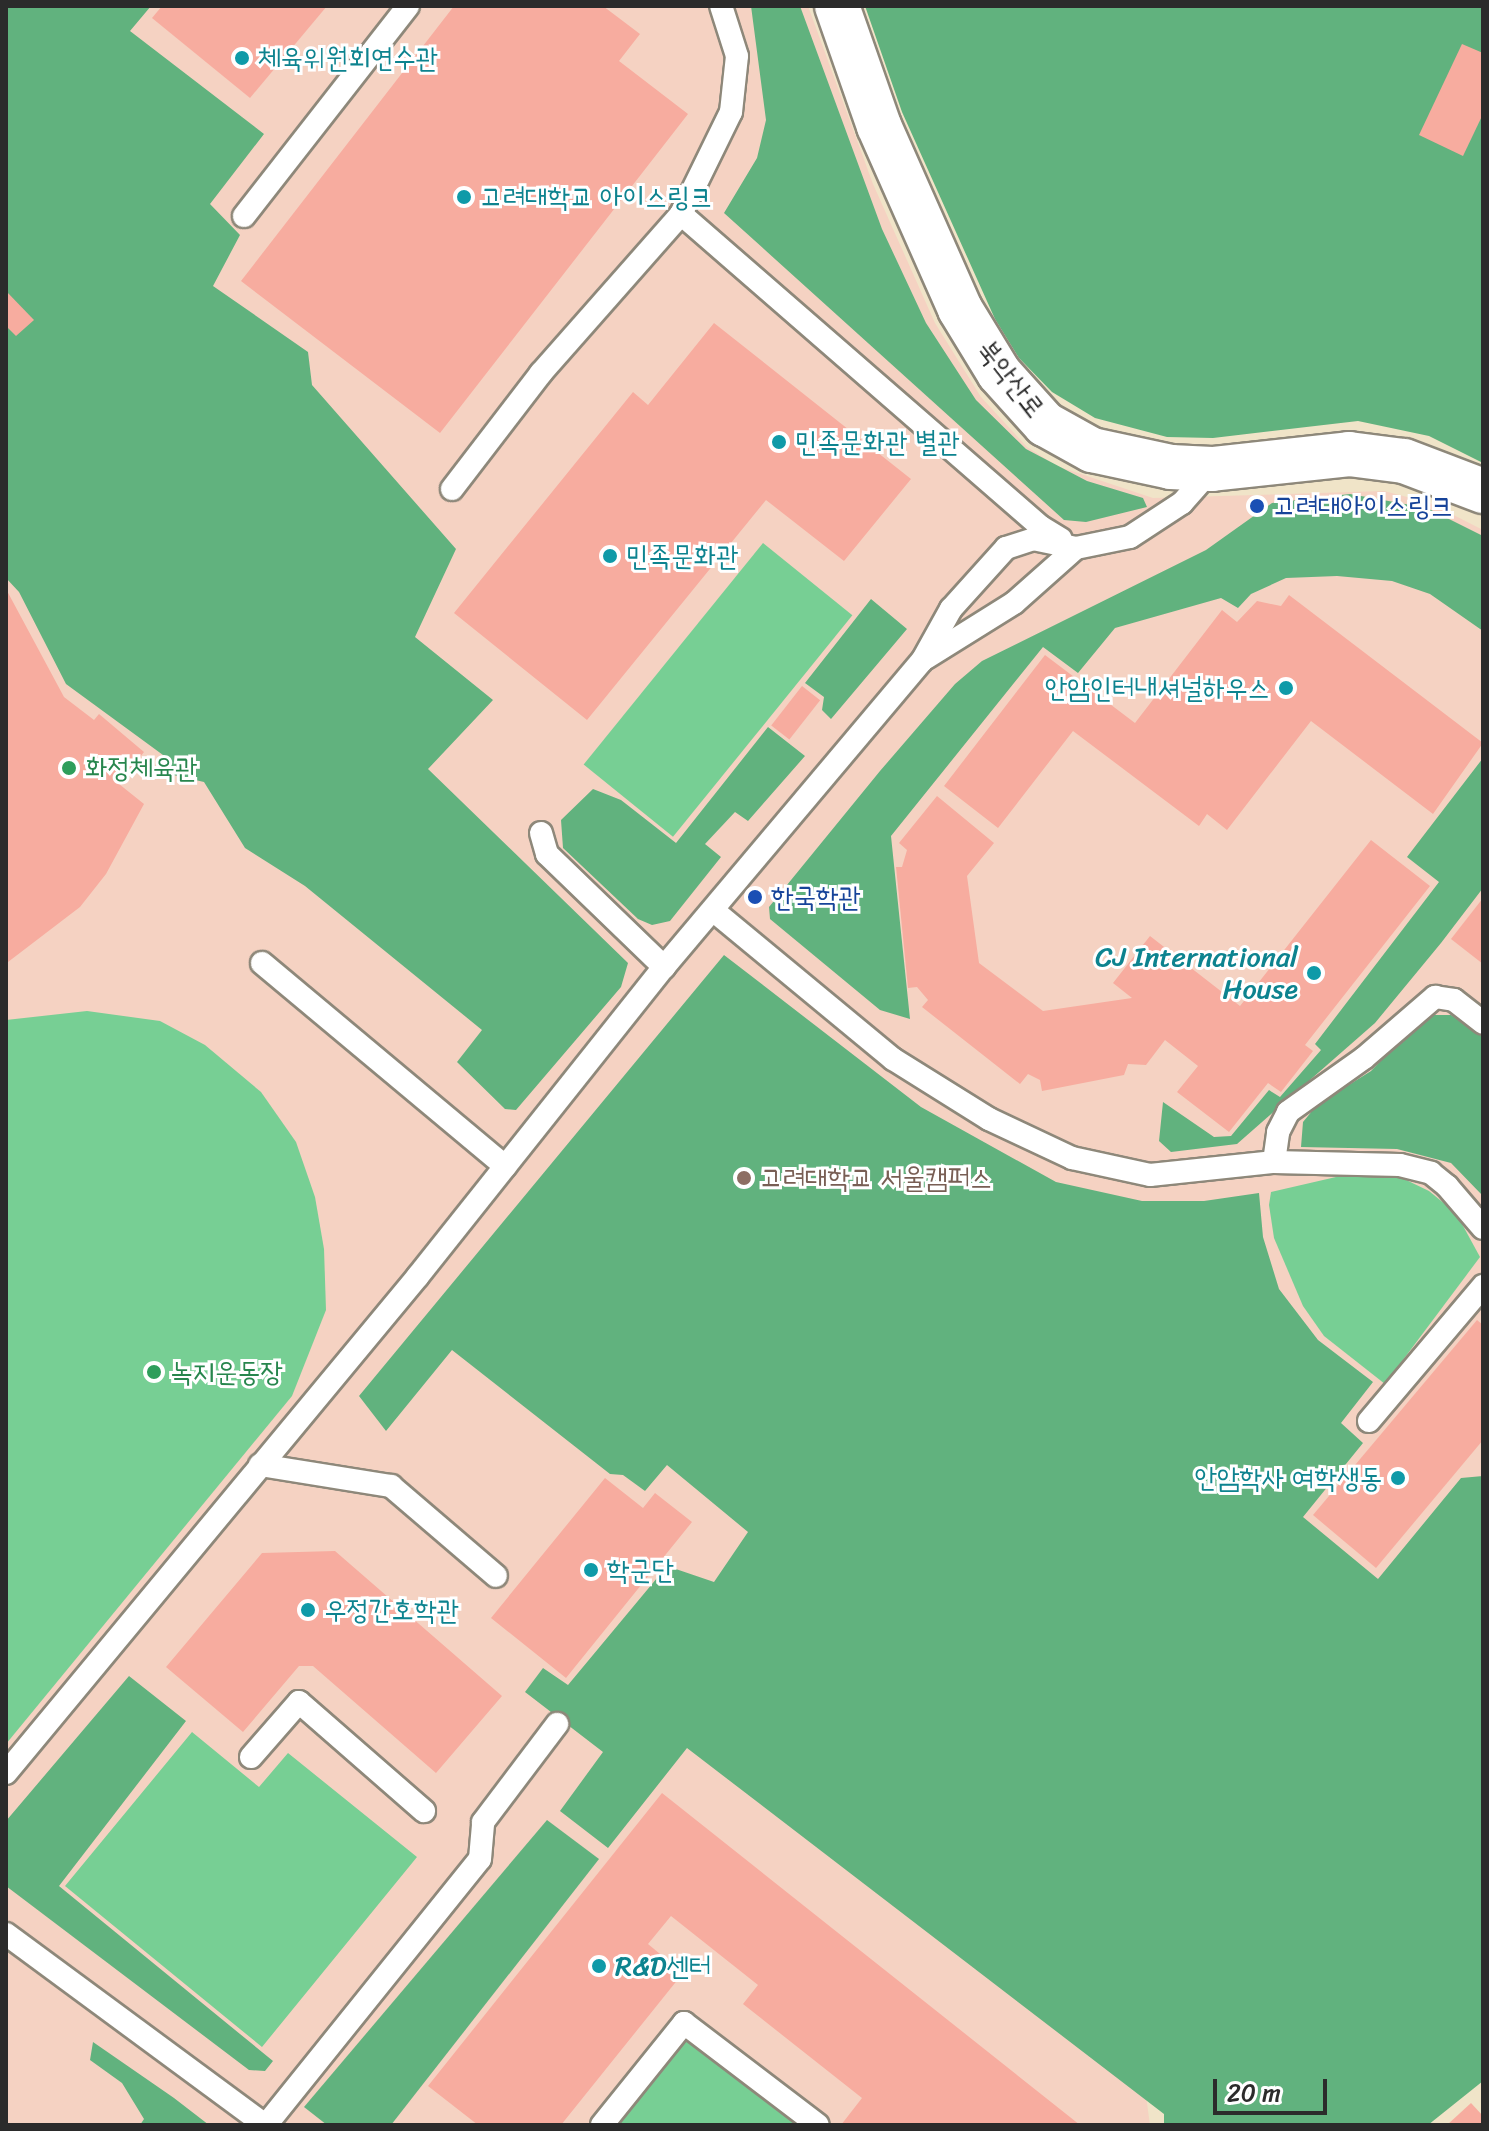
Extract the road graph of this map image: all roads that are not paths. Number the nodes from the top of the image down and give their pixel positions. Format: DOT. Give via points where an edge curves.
graph roads {
  1 [pos="408,6"];
  2 [pos="721,6"];
  3 [pos="837,6"];
  4 [pos="681,214"];
  5 [pos="244,216"];
  6 [pos="1212,469"];
  7 [pos="452,489"];
  8 [pos="1483,491"];
  9 [pos="1076,548"];
  10 [pos="922,661"];
  11 [pos="541,833"];
  12 [pos="714,911"];
  13 [pos="262,963"];
  14 [pos="664,967"];
  15 [pos="1483,1023"];
  16 [pos="1274,1162"];
  17 [pos="505,1166"];
  18 [pos="1483,1228"];
  19 [pos="1483,1286"];
  20 [pos="1369,1421"];
  21 [pos="260,1465"];
  22 [pos="496,1576"];
  23 [pos="557,1724"];
  24 [pos="251,1757"];
  25 [pos="6,1773"];
  26 [pos="424,1811"];
  27 [pos="6,1934"];
  28 [pos="265,2125"];
  29 [pos="602,2125"];
  30 [pos="818,2125"];
  1 -- 5 [label="lane"];
  2 -- 4 [label="lane" via="737,56 731,112"];
  3 -- 6 [label="street, 북악산로" via="879,126 960,309 1020,400 1045,424 1092,450 1171,467"];
  4 -- 7 [label="lane" via="541,373"];
  4 -- 9 [label="lane" via="1041,527"];
  6 -- 8 [label="street, 북악산로" via="1349,454 1404,461"];
  6 -- 9 [label="lane" via="1152,527"];
  9 -- 10 [label="lane" via="1014,603"];
  9 -- 10 [label="lane" via="1033,539 1006,548 951,609"];
  10 -- 12 [label="lane"];
  11 -- 14 [label="lane" via="547,854"];
  12 -- 14 [label="lane"];
  12 -- 16 [label="lane" via="893,1059 989,1119 1072,1158 1150,1175"];
  13 -- 17 [label="lane"];
  14 -- 17 [label="lane"];
  15 -- 16 [label="lane" via="1454,1000 1435,997 1364,1058 1288,1112"];
  16 -- 18 [label="lane" via="1364,1161 1417,1168 1447,1186"];
  17 -- 21 [label="lane"];
  19 -- 20 [label="lane"];
  21 -- 22 [label="lane" via="391,1486"];
  21 -- 25 [label="lane"];
  23 -- 28 [label="lane" via="483,1822 480,1859"];
  24 -- 26 [label="lane" via="299,1702"];
  27 -- 28 [label="lane"];
  29 -- 30 [label="lane" via="684,2023"];
}
